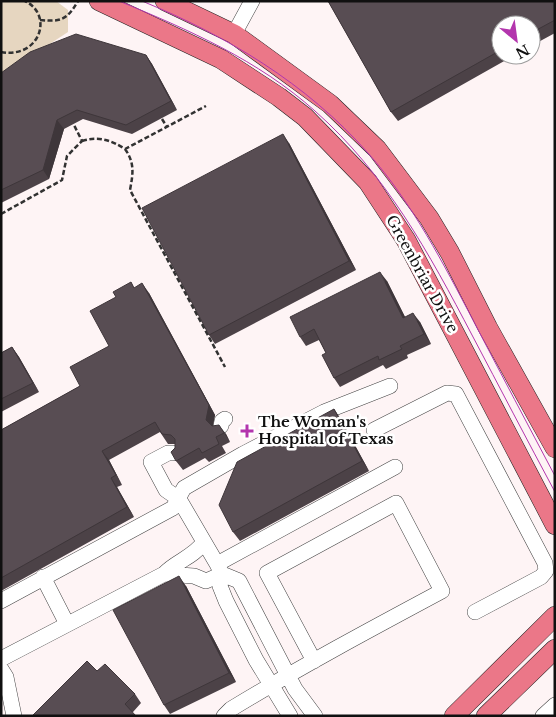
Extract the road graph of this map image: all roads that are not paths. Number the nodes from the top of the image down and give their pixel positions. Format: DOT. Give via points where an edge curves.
graph roads {
  1 [pos="99,1"];
  2 [pos="165,1"];
  3 [pos="252,1"];
  4 [pos="234,34"];
  5 [pos="390,386"];
  6 [pos="374,430"];
  7 [pos="555,448"];
  8 [pos="171,451"];
  9 [pos="395,467"];
  10 [pos="180,499"];
  11 [pos="555,524"];
  12 [pos="204,542"];
  13 [pos="220,569"];
  14 [pos="164,574"];
  15 [pos="43,578"];
  16 [pos="1,601"];
  17 [pos="475,612"];
  18 [pos="555,616"];
  19 [pos="67,624"];
  20 [pos="555,649"];
  21 [pos="1,659"];
  22 [pos="314,661"];
  23 [pos="504,666"];
  24 [pos="1,669"];
  25 [pos="288,675"];
  26 [pos="521,681"];
  27 [pos="270,685"];
  28 [pos="555,705"];
  29 [pos="14,716"];
  30 [pos="224,716"];
  31 [pos="290,716"];
  32 [pos="315,716"];
  33 [pos="454,716"];
  34 [pos="486,716"];
  35 [pos="543,716"];
  1 -- 11 [label="main road, Greenbriar Drive" via="221,59 279,97 305,117 368,182 406,240"];
  2 -- 4 [label="main road, Greenbriar Drive"];
  3 -- 4 [label="street"];
  4 -- 7 [label="main road, Greenbriar Drive" via="330,104 377,149 406,186 450,253"];
  5 -- 10 [label="street" via="324,412 243,454 184,488"];
  6 -- 17 [label="street" via="447,393 456,394 545,563 546,571 542,577"];
  8 -- 10 [label="street" via="150,462 166,490"];
  9 -- 13 [label="street"];
  10 -- 12 [label="street"];
  10 -- 15 [label="street" via="173,508"];
  12 -- 13 [label="street"];
  12 -- 14 [label="street" via="198,551 171,566"];
  13 -- 14 [label="street" via="206,581 194,576"];
  13 -- 25 [label="street" via="239,582"];
  13 -- 27 [label="street" via="220,586 226,601"];
  14 -- 19 [label="street"];
  15 -- 16 [label="street"];
  15 -- 19 [label="street"];
  18 -- 23 [label="main road"];
  19 -- 21 [label="street"];
  20 -- 26 [label="main road"];
  22 -- 22 [label="street" via="442,591 396,503 267,573"];
  22 -- 25 [label="street"];
  23 -- 26 [label="main road"];
  23 -- 33 [label="main road"];
  24 -- 29 [label="street" via="6,677"];
  25 -- 27 [label="street"];
  25 -- 32 [label="street"];
  26 -- 34 [label="main road"];
  27 -- 30 [label="street"];
  27 -- 31 [label="street"];
  28 -- 35 [label="street"];
}
